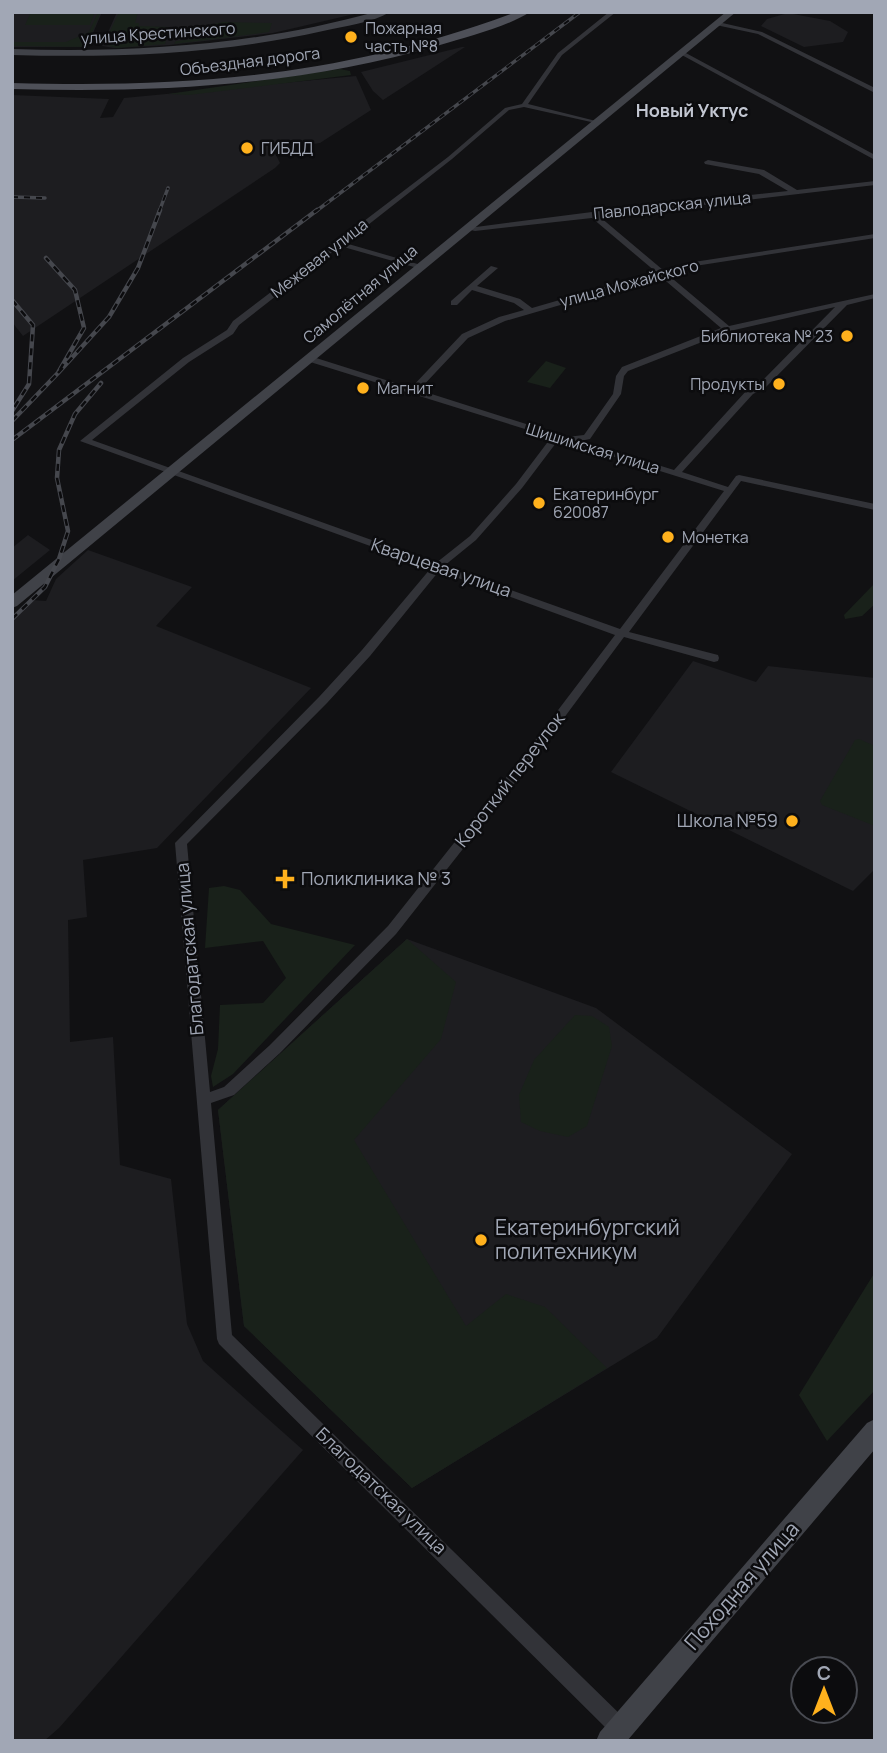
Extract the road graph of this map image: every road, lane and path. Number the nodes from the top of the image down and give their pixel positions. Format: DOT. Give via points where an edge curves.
graph roads {
  1 [pos="386,12"];
  2 [pos="505,12"];
  3 [pos="525,12"];
  4 [pos="613,12"];
  5 [pos="732,12"];
  6 [pos="718,24"];
  7 [pos="12,52"];
  8 [pos="682,53"];
  9 [pos="12,78"];
  10 [pos="12,86"];
  11 [pos="875,91"];
  12 [pos="524,104"];
  13 [pos="597,123"];
  14 [pos="875,158"];
  15 [pos="708,162"];
  16 [pos="875,183"];
  17 [pos="795,192"];
  18 [pos="592,214"];
  19 [pos="469,228"];
  20 [pos="875,236"];
  21 [pos="338,243"];
  22 [pos="418,267"];
  23 [pos="494,268"];
  24 [pos="663,271"];
  25 [pos="471,287"];
  26 [pos="875,296"];
  27 [pos="454,303"];
  28 [pos="845,303"];
  29 [pos="529,310"];
  30 [pos="727,329"];
  31 [pos="310,359"];
  32 [pos="412,392"];
  33 [pos="568,440"];
  34 [pos="169,473"];
  35 [pos="675,474"];
  36 [pos="729,490"];
  37 [pos="875,507"];
  38 [pos="437,567"];
  39 [pos="12,603"];
  40 [pos="621,633"];
  41 [pos="713,658"];
  42 [pos="203,1100"];
  43 [pos="875,1431"];
  44 [pos="615,1734"];
  1 -- 7 [label="main road, улица Крестинского" via="320,30 202,48 100,54"];
  2 -- 9 [label="main road, Объездная дорога" via="428,38 286,67 142,80"];
  3 -- 10 [label="main road, Объездная дорога" via="438,43 352,63 254,78 151,88"];
  4 -- 12 [label="street, Межевая улица" via="560,54"];
  5 -- 6 [label="main road, Самолётная улица"];
  6 -- 8 [label="main road, Самолётная улица"];
  6 -- 11 [label="street" via="760,33"];
  8 -- 13 [label="main road, Самолётная улица"];
  8 -- 14 [label="street"];
  12 -- 13 [label="street"];
  12 -- 21 [label="street, Межевая улица" via="507,110"];
  13 -- 19 [label="main road, Самолётная улица"];
  15 -- 17 [label="street" via="761,172"];
  16 -- 17 [label="street, Павлодарская улица"];
  17 -- 18 [label="street, Павлодарская улица"];
  18 -- 19 [label="street, Павлодарская улица"];
  18 -- 24 [label="street"];
  19 -- 22 [label="main road, Самолётная улица"];
  20 -- 24 [label="street, улица Можайского"];
  21 -- 22 [label="street"];
  21 -- 34 [label="street, Межевая улица" via="230,332 186,359 85,441"];
  22 -- 31 [label="main road, Самолётная улица"];
  23 -- 25 [label="street"];
  24 -- 29 [label="street, улица Можайского"];
  24 -- 30 [label="street"];
  25 -- 27 [label="street"];
  25 -- 29 [label="street" via="517,301"];
  26 -- 28 [label="street, Благодатская улица"];
  28 -- 30 [label="street, Благодатская улица"];
  28 -- 35 [label="street" via="750,392"];
  29 -- 32 [label="street, улица Можайского" via="465,336"];
  30 -- 33 [label="street, Благодатская улица" via="625,369 617,394 587,438"];
  31 -- 32 [label="street, Шишимская улица"];
  31 -- 34 [label="main road, Самолётная улица"];
  32 -- 33 [label="street, Шишимская улица"];
  33 -- 35 [label="street, Шишимская улица"];
  33 -- 38 [label="street, Благодатская улица" via="553,441 473,537"];
  34 -- 38 [label="street, Кварцевая улица"];
  34 -- 39 [label="main road, Самолётная улица"];
  35 -- 36 [label="street, Шишимская улица"];
  36 -- 37 [label="street" via="739,478"];
  36 -- 40 [label="street, Короткий переулок"];
  38 -- 40 [label="street, Кварцевая улица"];
  38 -- 42 [label="street, Благодатская улица" via="323,700 181,843"];
  40 -- 41 [label="street, Кварцевая улица"];
  40 -- 42 [label="street, Короткий переулок" via="392,930 229,1091"];
  42 -- 44 [label="street, Благодатская улица" via="225,1339"];
  43 -- 44 [label="main road, Походная улица"];
}
